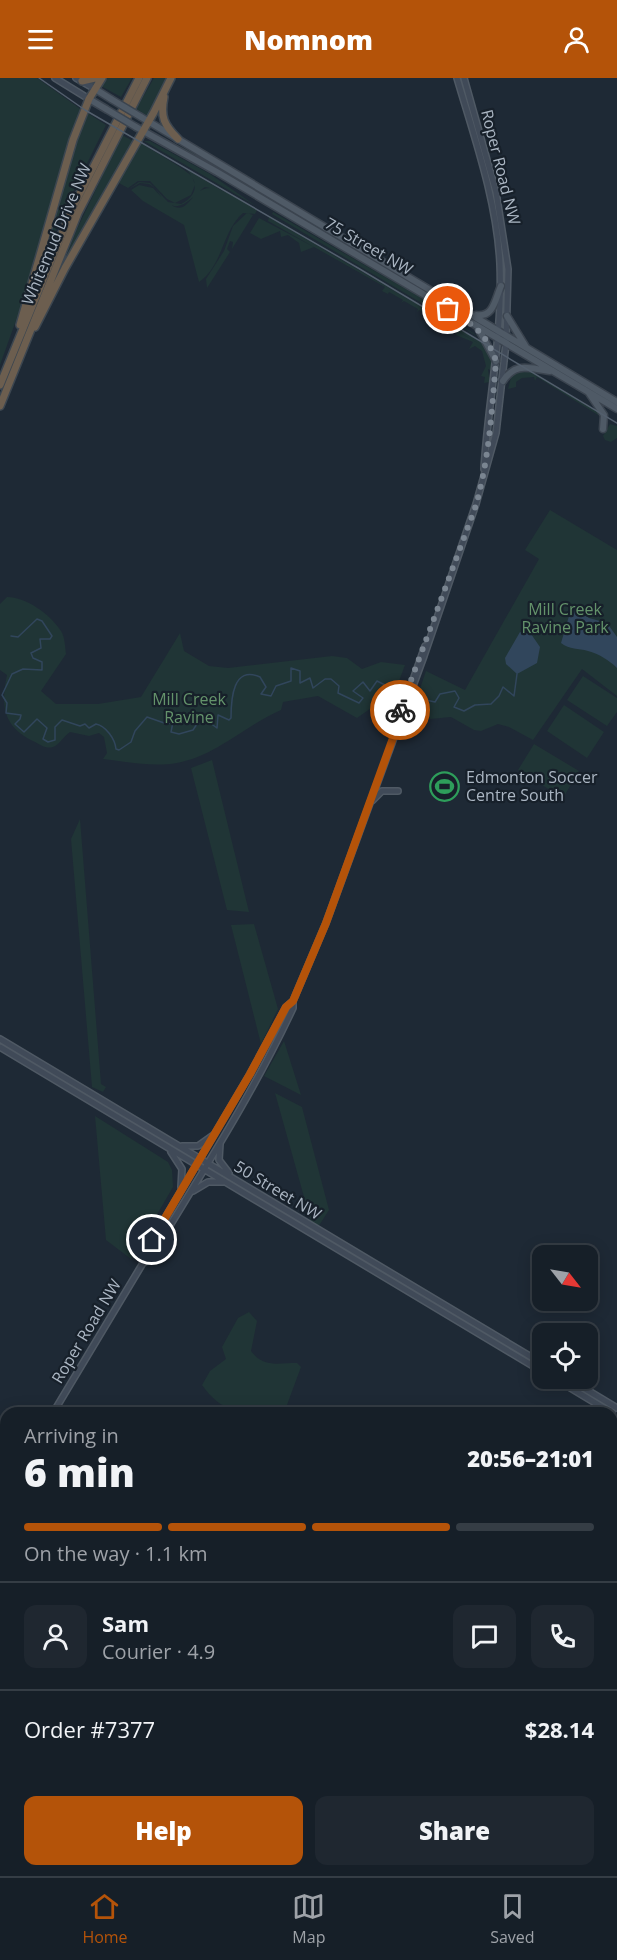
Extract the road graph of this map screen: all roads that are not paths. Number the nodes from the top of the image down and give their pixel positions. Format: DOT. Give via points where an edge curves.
graph roads {
  1 [pos="55,78"];
  2 [pos="95,78"];
  3 [pos="102,78"];
  4 [pos="139,78"];
  5 [pos="147,78"];
  6 [pos="457,78"];
  7 [pos="464,78"];
  8 [pos="79,79"];
  9 [pos="169,82"];
  10 [pos="95,89"];
  11 [pos="89,99"];
  12 [pos="149,122"];
  13 [pos="143,132"];
  14 [pos="178,139"];
  15 [pos="355,246"];
  16 [pos="348,249"];
  17 [pos="501,286"];
  18 [pos="469,314"];
  19 [pos="507,316"];
  20 [pos="477,326"];
  21 [pos="499,330"];
  22 [pos="506,335"];
  23 [pos="498,338"];
  24 [pos="506,343"];
  25 [pos="526,347"];
  26 [pos="18,349"];
  27 [pos="496,361"];
  28 [pos="554,372"];
  29 [pos="503,381"];
  30 [pos="0,385"];
  31 [pos="589,393"];
  32 [pos="617,402"];
  33 [pos="0,406"];
  34 [pos="617,409"];
  35 [pos="603,429"];
  36 [pos="483,476"];
  37 [pos="398,791"];
  38 [pos="369,805"];
  39 [pos="293,1001"];
  40 [pos="0,1039"];
  41 [pos="0,1047"];
  42 [pos="215,1133"];
  43 [pos="220,1142"];
  44 [pos="176,1145"];
  45 [pos="166,1146"];
  46 [pos="198,1162"];
  47 [pos="208,1163"];
  48 [pos="204,1170"];
  49 [pos="232,1182"];
  50 [pos="179,1193"];
  51 [pos="188,1196"];
  52 [pos="143,1263"];
  53 [pos="532,1358"];
  54 [pos="532,1365"];
  55 [pos="572,1389"];
  56 [pos="585,1389"];
  57 [pos="57,1407"];
  58 [pos="602,1407"];
  59 [pos="615,1407"];
  1 -- 11 [label="main road"];
  2 -- 8 [label="highway"];
  3 -- 10 [label="highway"];
  4 -- 26 [label="highway, Whitemud Drive NW" via="80,191"];
  5 -- 26 [label="highway, Whitemud Drive NW" via="78,213"];
  6 -- 17 [label="main road, Roper Road NW" via="493,208"];
  7 -- 19 [label="main road, Roper Road NW" via="501,214 508,269"];
  8 -- 10 [label="main road"];
  9 -- 12 [label="highway"];
  9 -- 14 [label="highway" via="162,118"];
  10 -- 11 [label="highway"];
  10 -- 12 [label="main road, 75 Street NW, bridge"];
  11 -- 13 [label="main road, 75 Street NW, bridge"];
  11 -- 26 [label="highway" via="69,152 22,314"];
  12 -- 13 [label="highway"];
  12 -- 14 [label="main road, 75 Street NW"];
  13 -- 16 [label="main road, 75 Street NW"];
  13 -- 26 [label="highway"];
  14 -- 15 [label="main road, 75 Street NW"];
  15 -- 16 [label="main road"];
  15 -- 18 [label="main road, 75 Street NW"];
  16 -- 20 [label="main road, 75 Street NW"];
  17 -- 18 [label="main road" via="488,313"];
  17 -- 21 [label="main road, Roper Road NW"];
  18 -- 21 [label="main road, 75 Street NW"];
  19 -- 22 [label="main road, Roper Road NW"];
  19 -- 25 [label="main road"];
  20 -- 23 [label="main road, 75 Street NW"];
  20 -- 27 [label="main road"];
  21 -- 22 [label="main road, 75 Street NW"];
  21 -- 23 [label="main road, Roper Road NW"];
  22 -- 24 [label="main road, Roper Road NW"];
  22 -- 25 [label="main road, 75 Street NW"];
  23 -- 24 [label="main road, 75 Street NW"];
  23 -- 27 [label="main road, Roper Road NW"];
  24 -- 28 [label="main road, 75 Street NW"];
  24 -- 29 [label="main road, Roper Road NW"];
  25 -- 32 [label="main road, 75 Street NW"];
  26 -- 30 [label="highway, Whitemud Drive NW"];
  26 -- 33 [label="highway, Whitemud Drive NW"];
  27 -- 36 [label="main road, Roper Road NW"];
  28 -- 29 [label="main road" via="519,367"];
  28 -- 31 [label="main road, 75 Street NW"];
  29 -- 36 [label="main road, Roper Road NW" via="495,436"];
  31 -- 34 [label="main road, 75 Street NW"];
  31 -- 35 [label="main road" via="604,415"];
  36 -- 38 [label="main road, Roper Road NW"];
  37 -- 38 [label="main road" via="382,791"];
  38 -- 39 [label="main road, Roper Road NW"];
  39 -- 42 [label="main road, Roper Road NW"];
  39 -- 43 [label="main road, Roper Road NW" via="270,1055"];
  40 -- 44 [label="main road, 50 Street NW"];
  41 -- 45 [label="main road, 50 Street NW"];
  42 -- 44 [label="main road" via="195,1147"];
  42 -- 46 [label="main road, Roper Road NW"];
  43 -- 47 [label="main road, Roper Road NW"];
  43 -- 49 [label="main road" via="219,1160"];
  44 -- 46 [label="main road, 50 Street NW"];
  45 -- 46 [label="main road, 50 Street NW"];
  45 -- 50 [label="main road" via="182,1169"];
  46 -- 47 [label="main road, 50 Street NW"];
  46 -- 48 [label="main road, 50 Street NW"];
  46 -- 50 [label="main road, Roper Road NW"];
  47 -- 48 [label="main road, Roper Road NW"];
  47 -- 49 [label="main road, 50 Street NW"];
  48 -- 49 [label="main road, 50 Street NW"];
  48 -- 51 [label="main road, Roper Road NW"];
  49 -- 51 [label="main road" via="208,1182"];
  49 -- 53 [label="main road, 50 Street NW"];
  49 -- 54 [label="main road, 50 Street NW"];
  50 -- 52 [label="main road, Roper Road NW" via="142,1257"];
  51 -- 52 [label="main road, Roper Road NW"];
  52 -- 57 [label="main road, Roper Road NW"];
  55 -- 58 [label="main road"];
  56 -- 59 [label="main road"];
}
